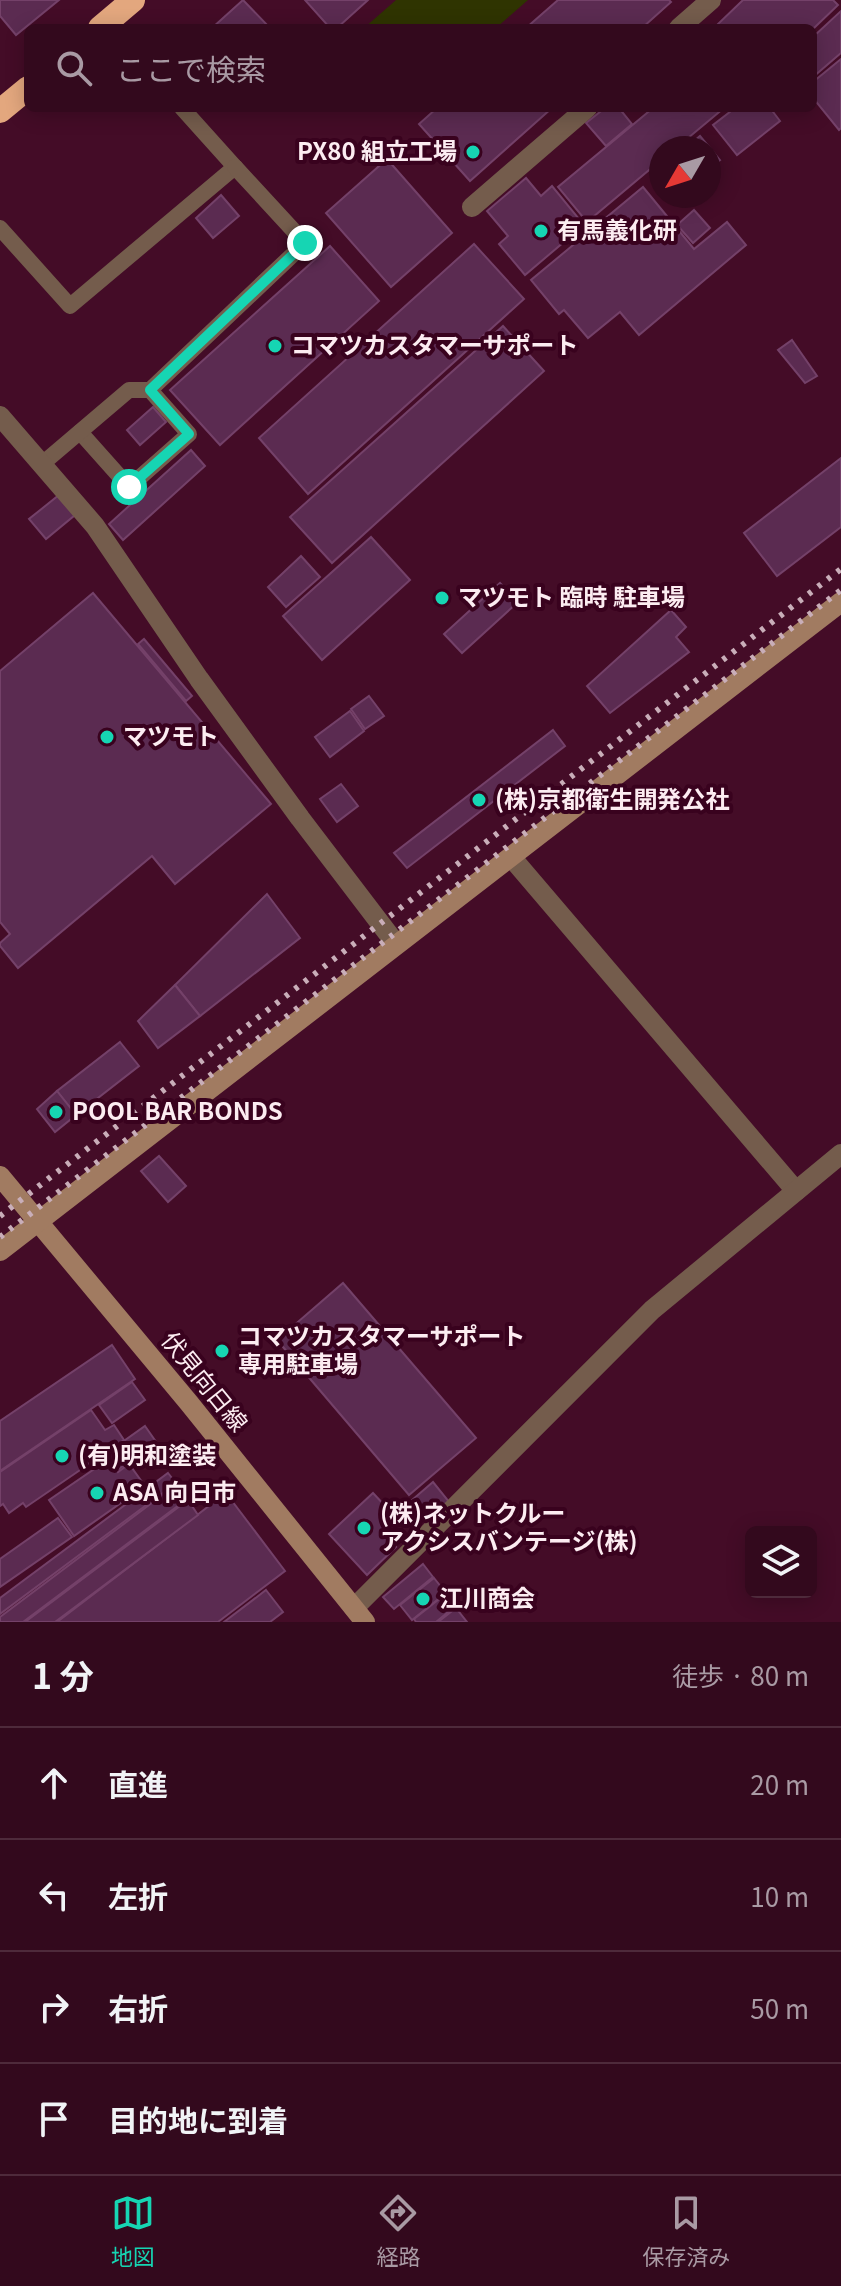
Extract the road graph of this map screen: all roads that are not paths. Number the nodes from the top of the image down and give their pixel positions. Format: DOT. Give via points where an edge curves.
graph roads {
  1 [pos="133,0"];
  2 [pos="711,0"];
  3 [pos="107,24"];
  4 [pos="684,24"];
  5 [pos="24,91"];
  6 [pos="1,109"];
  7 [pos="186,112"];
  8 [pos="582,112"];
  9 [pos="235,167"];
  10 [pos="472,207"];
  11 [pos="0,228"];
  12 [pos="150,390"];
  13 [pos="0,416"];
  14 [pos="80,432"];
  15 [pos="42,464"];
  16 [pos="841,602"];
  17 [pos="512,858"];
  18 [pos="396,944"];
  19 [pos="841,1154"];
  20 [pos="0,1176"];
  21 [pos="796,1191"];
  22 [pos="38,1222"];
  23 [pos="0,1251"];
  24 [pos="360,1615"];
  1 -- 3 [label="highway"];
  2 -- 4 [label="street"];
  5 -- 6 [label="highway"];
  7 -- 9 [label="lane"];
  8 -- 10 [label="street"];
  9 -- 11 [label="lane" via="70,306"];
  9 -- 12 [label="lane" via="305,243"];
  12 -- 14 [label="lane" via="129,390"];
  12 -- 14 [label="lane" via="189,434 129,487"];
  13 -- 15 [label="street"];
  14 -- 15 [label="lane"];
  15 -- 18 [label="street" via="95,526 199,679"];
  16 -- 17 [label="street"];
  17 -- 18 [label="street"];
  17 -- 21 [label="street"];
  18 -- 22 [label="street"];
  19 -- 21 [label="street"];
  20 -- 22 [label="street, 伏見向日線"];
  21 -- 24 [label="street" via="652,1310"];
  22 -- 23 [label="street"];
  22 -- 24 [label="street, 伏見向日線"];
}
